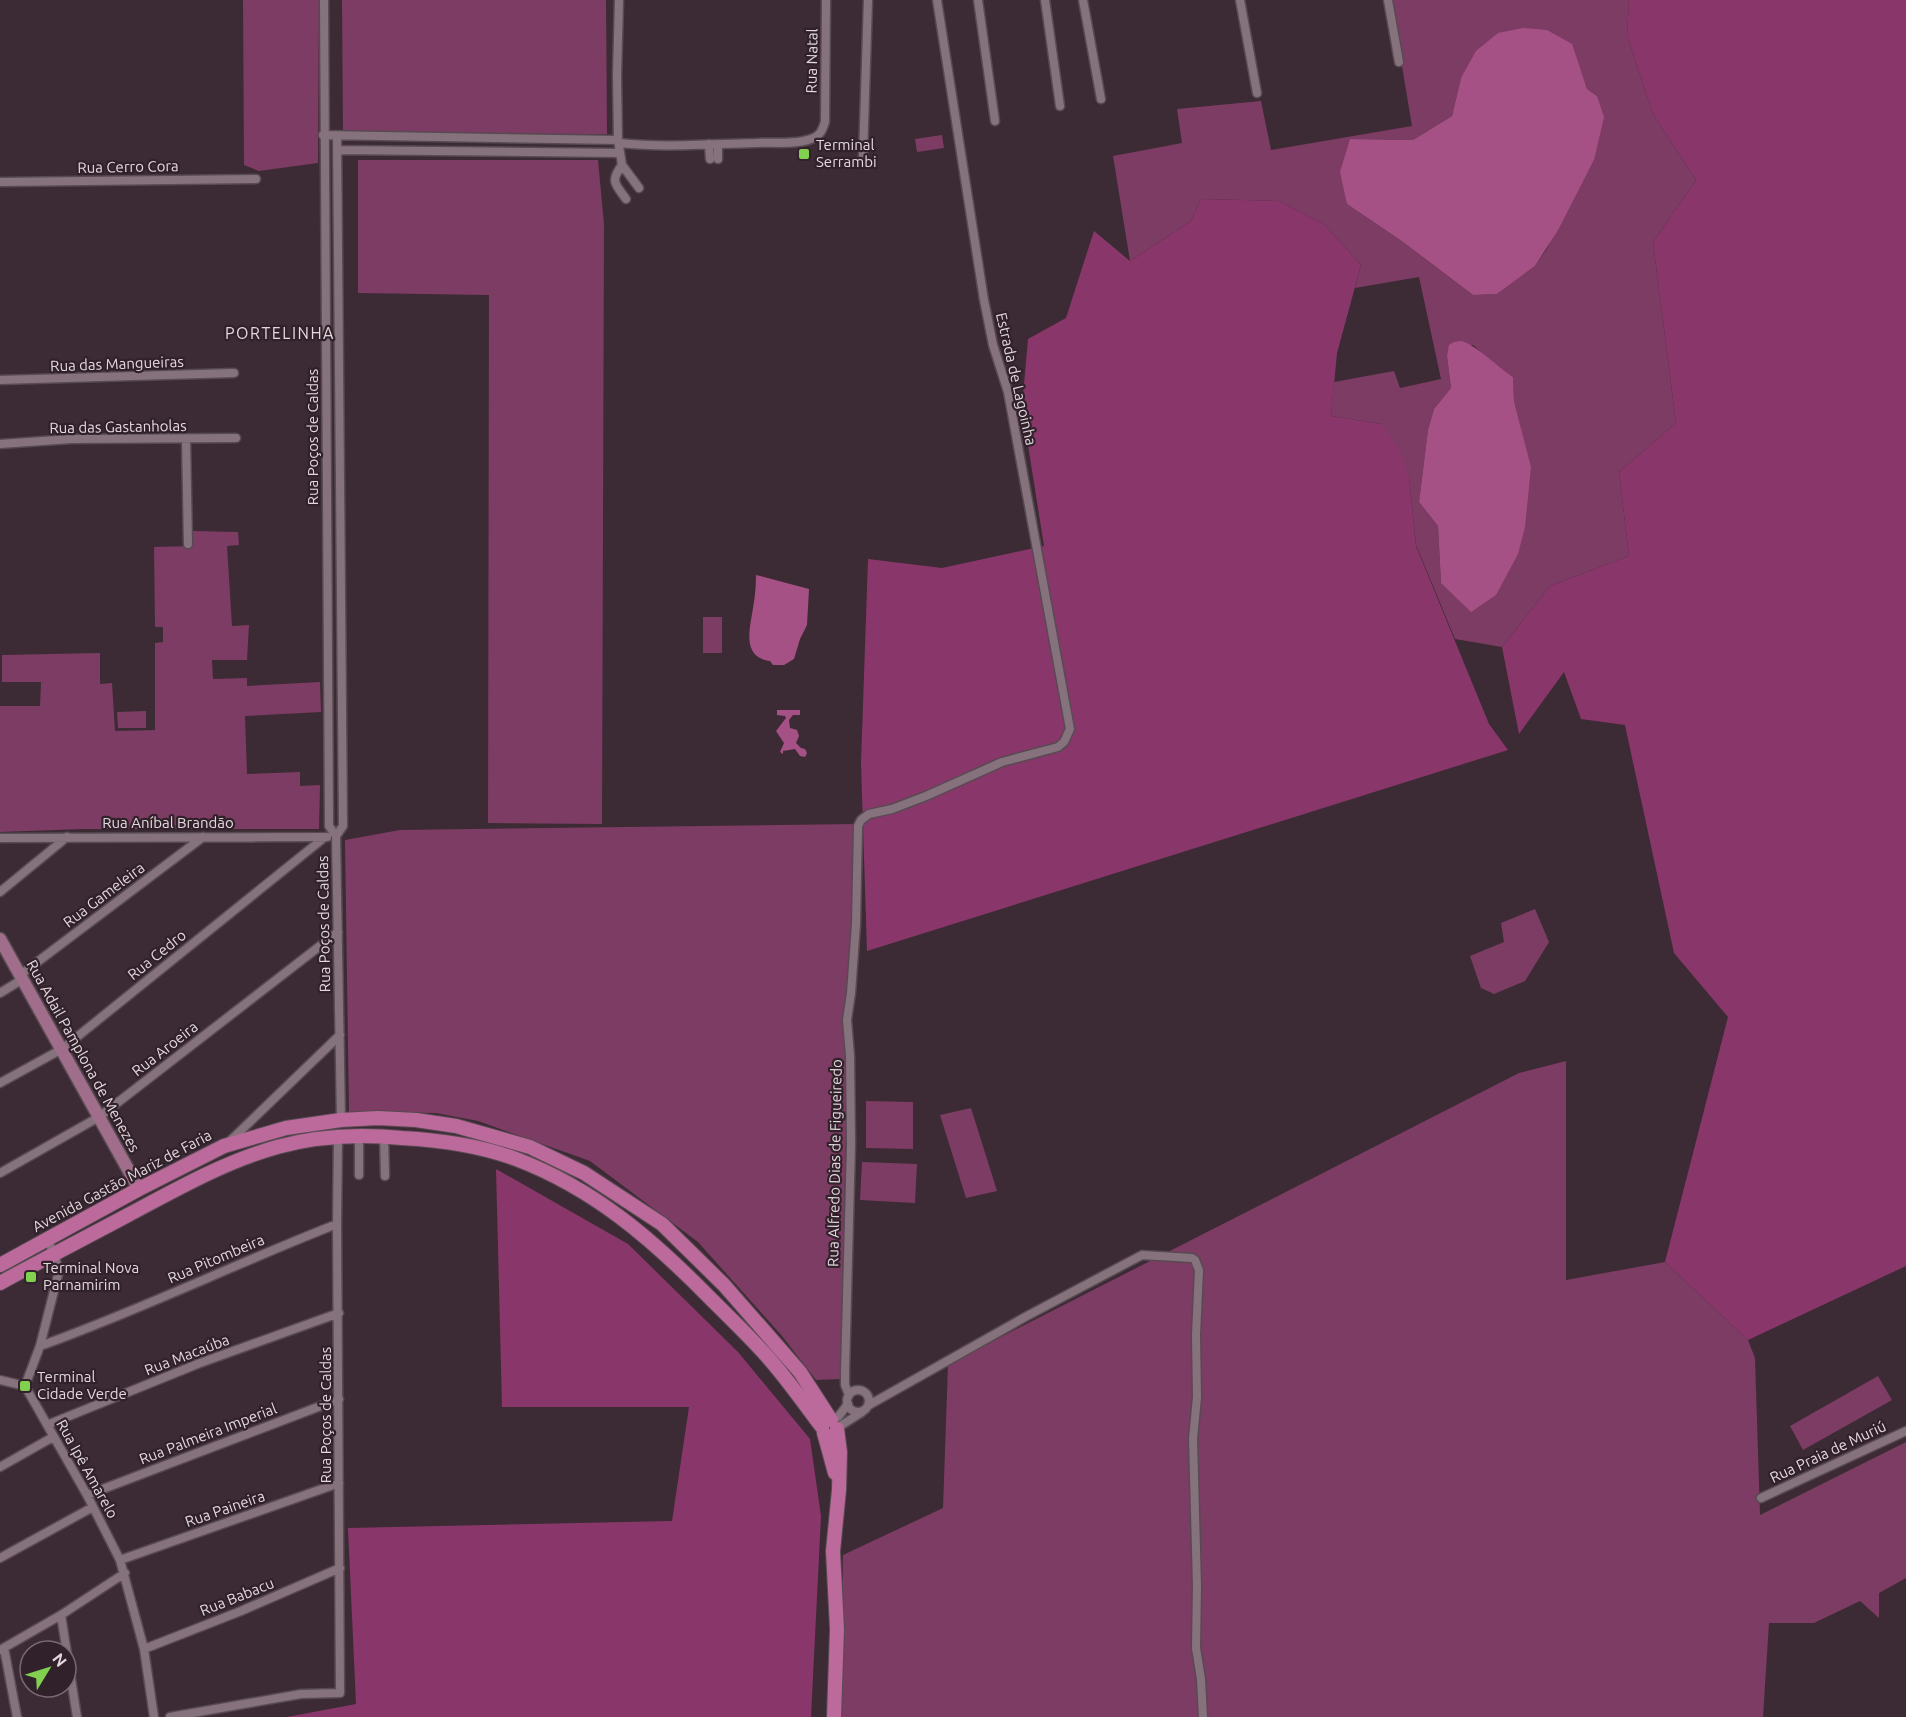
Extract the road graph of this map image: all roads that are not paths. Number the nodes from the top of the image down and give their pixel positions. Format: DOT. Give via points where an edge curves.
graph roads {
  1 [pos="324,0"];
  2 [pos="619,0"];
  3 [pos="826,0"];
  4 [pos="868,0"];
  5 [pos="937,0"];
  6 [pos="978,0"];
  7 [pos="1045,0"];
  8 [pos="1083,0"];
  9 [pos="1240,0"];
  10 [pos="1388,0"];
  11 [pos="1399,62"];
  12 [pos="1257,93"];
  13 [pos="1101,99"];
  14 [pos="1060,106"];
  15 [pos="995,121"];
  16 [pos="323,135"];
  17 [pos="337,136"];
  18 [pos="714,144"];
  19 [pos="619,145"];
  20 [pos="337,150"];
  21 [pos="863,157"];
  22 [pos="714,159"];
  23 [pos="622,165"];
  24 [pos="256,179"];
  25 [pos="0,182"];
  26 [pos="639,188"];
  27 [pos="626,199"];
  28 [pos="234,373"];
  29 [pos="0,380"];
  30 [pos="236,438"];
  31 [pos="186,439"];
  32 [pos="0,444"];
  33 [pos="188,544"];
  34 [pos="1047,750"];
  35 [pos="336,836"];
  36 [pos="67,837"];
  37 [pos="203,837"];
  38 [pos="325,837"];
  39 [pos="0,838"];
  40 [pos="0,892"];
  41 [pos="338,932"];
  42 [pos="0,939"];
  43 [pos="22,977"];
  44 [pos="0,993"];
  45 [pos="340,1035"];
  46 [pos="62,1049"];
  47 [pos="0,1083"];
  48 [pos="99,1117"];
  49 [pos="341,1120"];
  50 [pos="423,1121"];
  51 [pos="439,1124"];
  52 [pos="359,1136"];
  53 [pos="384,1136"];
  54 [pos="338,1137"];
  55 [pos="422,1139"];
  56 [pos="436,1142"];
  57 [pos="224,1146"];
  58 [pos="0,1173"];
  59 [pos="359,1175"];
  60 [pos="385,1176"];
  61 [pos="139,1189"];
  62 [pos="337,1224"];
  63 [pos="47,1239"];
  64 [pos="54,1253"];
  65 [pos="0,1265"];
  66 [pos="0,1283"];
  67 [pos="339,1313"];
  68 [pos="40,1347"];
  69 [pos="0,1380"];
  70 [pos="25,1386"];
  71 [pos="339,1399"];
  72 [pos="848,1400"];
  73 [pos="866,1408"];
  74 [pos="47,1425"];
  75 [pos="831,1426"];
  76 [pos="1906,1431"];
  77 [pos="53,1437"];
  78 [pos="0,1467"];
  79 [pos="339,1483"];
  80 [pos="87,1495"];
  81 [pos="1761,1498"];
  82 [pos="93,1507"];
  83 [pos="0,1558"];
  84 [pos="120,1560"];
  85 [pos="340,1568"];
  86 [pos="125,1573"];
  87 [pos="61,1615"];
  88 [pos="2,1649"];
  89 [pos="144,1649"];
  90 [pos="17,1717"];
  91 [pos="76,1717"];
  92 [pos="154,1717"];
  93 [pos="170,1717"];
  94 [pos="834,1717"];
  95 [pos="1203,1717"];
  1 -- 16 [label="street, Rua Poços de Caldas"];
  2 -- 19 [label="street"];
  3 -- 18 [label="street, Rua Natal" via="825,122 821,133 803,141"];
  4 -- 21 [label="street"];
  5 -- 34 [label="street, Estrada de Lagoinha" via="984,300 1008,392 1070,725 1064,742"];
  6 -- 15 [label="street"];
  7 -- 14 [label="street"];
  8 -- 13 [label="street"];
  9 -- 12 [label="street"];
  10 -- 11 [label="street"];
  16 -- 17 [label="street"];
  16 -- 35 [label="street, Rua Poços de Caldas" via="329,826"];
  17 -- 19 [label="street"];
  17 -- 20 [label="street, Rua Poços de Caldas"];
  18 -- 19 [label="street"];
  18 -- 22 [label="street"];
  19 -- 20 [label="street"];
  19 -- 23 [label="street"];
  20 -- 35 [label="street, Rua Poços de Caldas" via="343,826"];
  23 -- 26 [label="street"];
  23 -- 27 [label="street" via="615,181"];
  24 -- 25 [label="street, Rua Cerro Cora"];
  28 -- 29 [label="street, Rua das Mangueiras"];
  30 -- 31 [label="street, Rua das Gastanholas"];
  31 -- 32 [label="street, Rua das Gastanholas" via="71,439"];
  31 -- 33 [label="street"];
  34 -- 72 [label="street, Rua Alfredo Dias de Figueiredo" via="1002,762 892,809 869,814 858,826 856,924 847,1020 851,1144 845,1372"];
  35 -- 38 [label="street, Rua Aníbal Brandão"];
  35 -- 41 [label="street, Rua Poços de Caldas"];
  36 -- 37 [label="street, Rua Aníbal Brandão"];
  36 -- 39 [label="street, Rua Aníbal Brandão"];
  36 -- 40 [label="street"];
  37 -- 38 [label="street, Rua Aníbal Brandão"];
  37 -- 43 [label="street, Rua Gameleira"];
  38 -- 46 [label="street, Rua Cedro"];
  41 -- 45 [label="street, Rua Poços de Caldas"];
  41 -- 48 [label="street, Rua Aroeira"];
  42 -- 43 [label="main road, Rua Adail Pamplona de Menezes"];
  43 -- 44 [label="street, Rua Gameleira"];
  43 -- 46 [label="main road, Rua Adail Pamplona de Menezes"];
  45 -- 49 [label="street, Rua Poços de Caldas"];
  45 -- 57 [label="street"];
  46 -- 47 [label="street, Rua Cedro"];
  46 -- 48 [label="main road, Rua Adail Pamplona de Menezes"];
  48 -- 58 [label="street, Rua Aroeira"];
  48 -- 61 [label="main road, Rua Adail Pamplona de Menezes"];
  49 -- 50 [label="main road, Avenida Gastão Mariz de Faria"];
  49 -- 57 [label="main road, Avenida Gastão Mariz de Faria" via="286,1128"];
  50 -- 51 [label="main road, Avenida Gastão Mariz de Faria"];
  50 -- 55 [label="main road" via="426,1130"];
  51 -- 56 [label="main road" via="434,1132"];
  51 -- 75 [label="main road, Avenida Gastão Mariz de Faria" via="530,1147 585,1173 662,1224 724,1285 800,1371"];
  52 -- 53 [label="main road"];
  52 -- 54 [label="main road"];
  52 -- 59 [label="street"];
  53 -- 55 [label="main road"];
  53 -- 60 [label="street"];
  54 -- 62 [label="street, Rua Poços de Caldas"];
  54 -- 64 [label="main road" via="286,1145 229,1163"];
  55 -- 56 [label="main road"];
  56 -- 75 [label="main road" via="516,1159 557,1177 624,1218 765,1354"];
  57 -- 61 [label="main road, Avenida Gastão Mariz de Faria"];
  61 -- 63 [label="main road, Avenida Gastão Mariz de Faria"];
  62 -- 67 [label="street, Rua Poços de Caldas"];
  62 -- 68 [label="street, Rua Pitombeira"];
  63 -- 64 [label="street"];
  63 -- 65 [label="main road, Avenida Gastão Mariz de Faria"];
  64 -- 66 [label="main road"];
  64 -- 68 [label="street" via="58,1275"];
  67 -- 71 [label="street, Rua Poços de Caldas"];
  67 -- 74 [label="street, Rua Macaúba" via="200,1363"];
  68 -- 70 [label="street"];
  69 -- 70 [label="street"];
  70 -- 74 [label="street, Rua Ipê Amarelo"];
  71 -- 79 [label="street, Rua Poços de Caldas"];
  71 -- 80 [label="street, Rua Palmeira Imperial"];
  72 -- 73 [label="street" via="854,1412"];
  72 -- 73 [label="street" via="853,1392 861,1390 868,1396"];
  72 -- 75 [label="street"];
  73 -- 75 [label="street"];
  73 -- 95 [label="street" via="1142,1255 1196,1260 1196,1648"];
  74 -- 77 [label="street, Rua Ipê Amarelo"];
  75 -- 94 [label="main road" via="839,1490 833,1551 837,1629"];
  76 -- 81 [label="street, Rua Praia de Muriú"];
  77 -- 78 [label="street"];
  77 -- 80 [label="street, Rua Ipê Amarelo"];
  79 -- 84 [label="street, Rua Paineira"];
  79 -- 85 [label="street, Rua Poços de Caldas"];
  80 -- 82 [label="street, Rua Ipê Amarelo"];
  82 -- 83 [label="street"];
  82 -- 84 [label="street, Rua Ipê Amarelo"];
  84 -- 86 [label="street, Rua Ipê Amarelo"];
  85 -- 89 [label="street, Rua Babacu"];
  85 -- 93 [label="street, Rua Poços de Caldas" via="340,1693 301,1694"];
  86 -- 87 [label="street"];
  86 -- 89 [label="street, Rua Ipê Amarelo"];
  87 -- 88 [label="street"];
  87 -- 91 [label="street"];
  88 -- 90 [label="street"];
  89 -- 92 [label="street, Rua Ipê Amarelo"];
}
